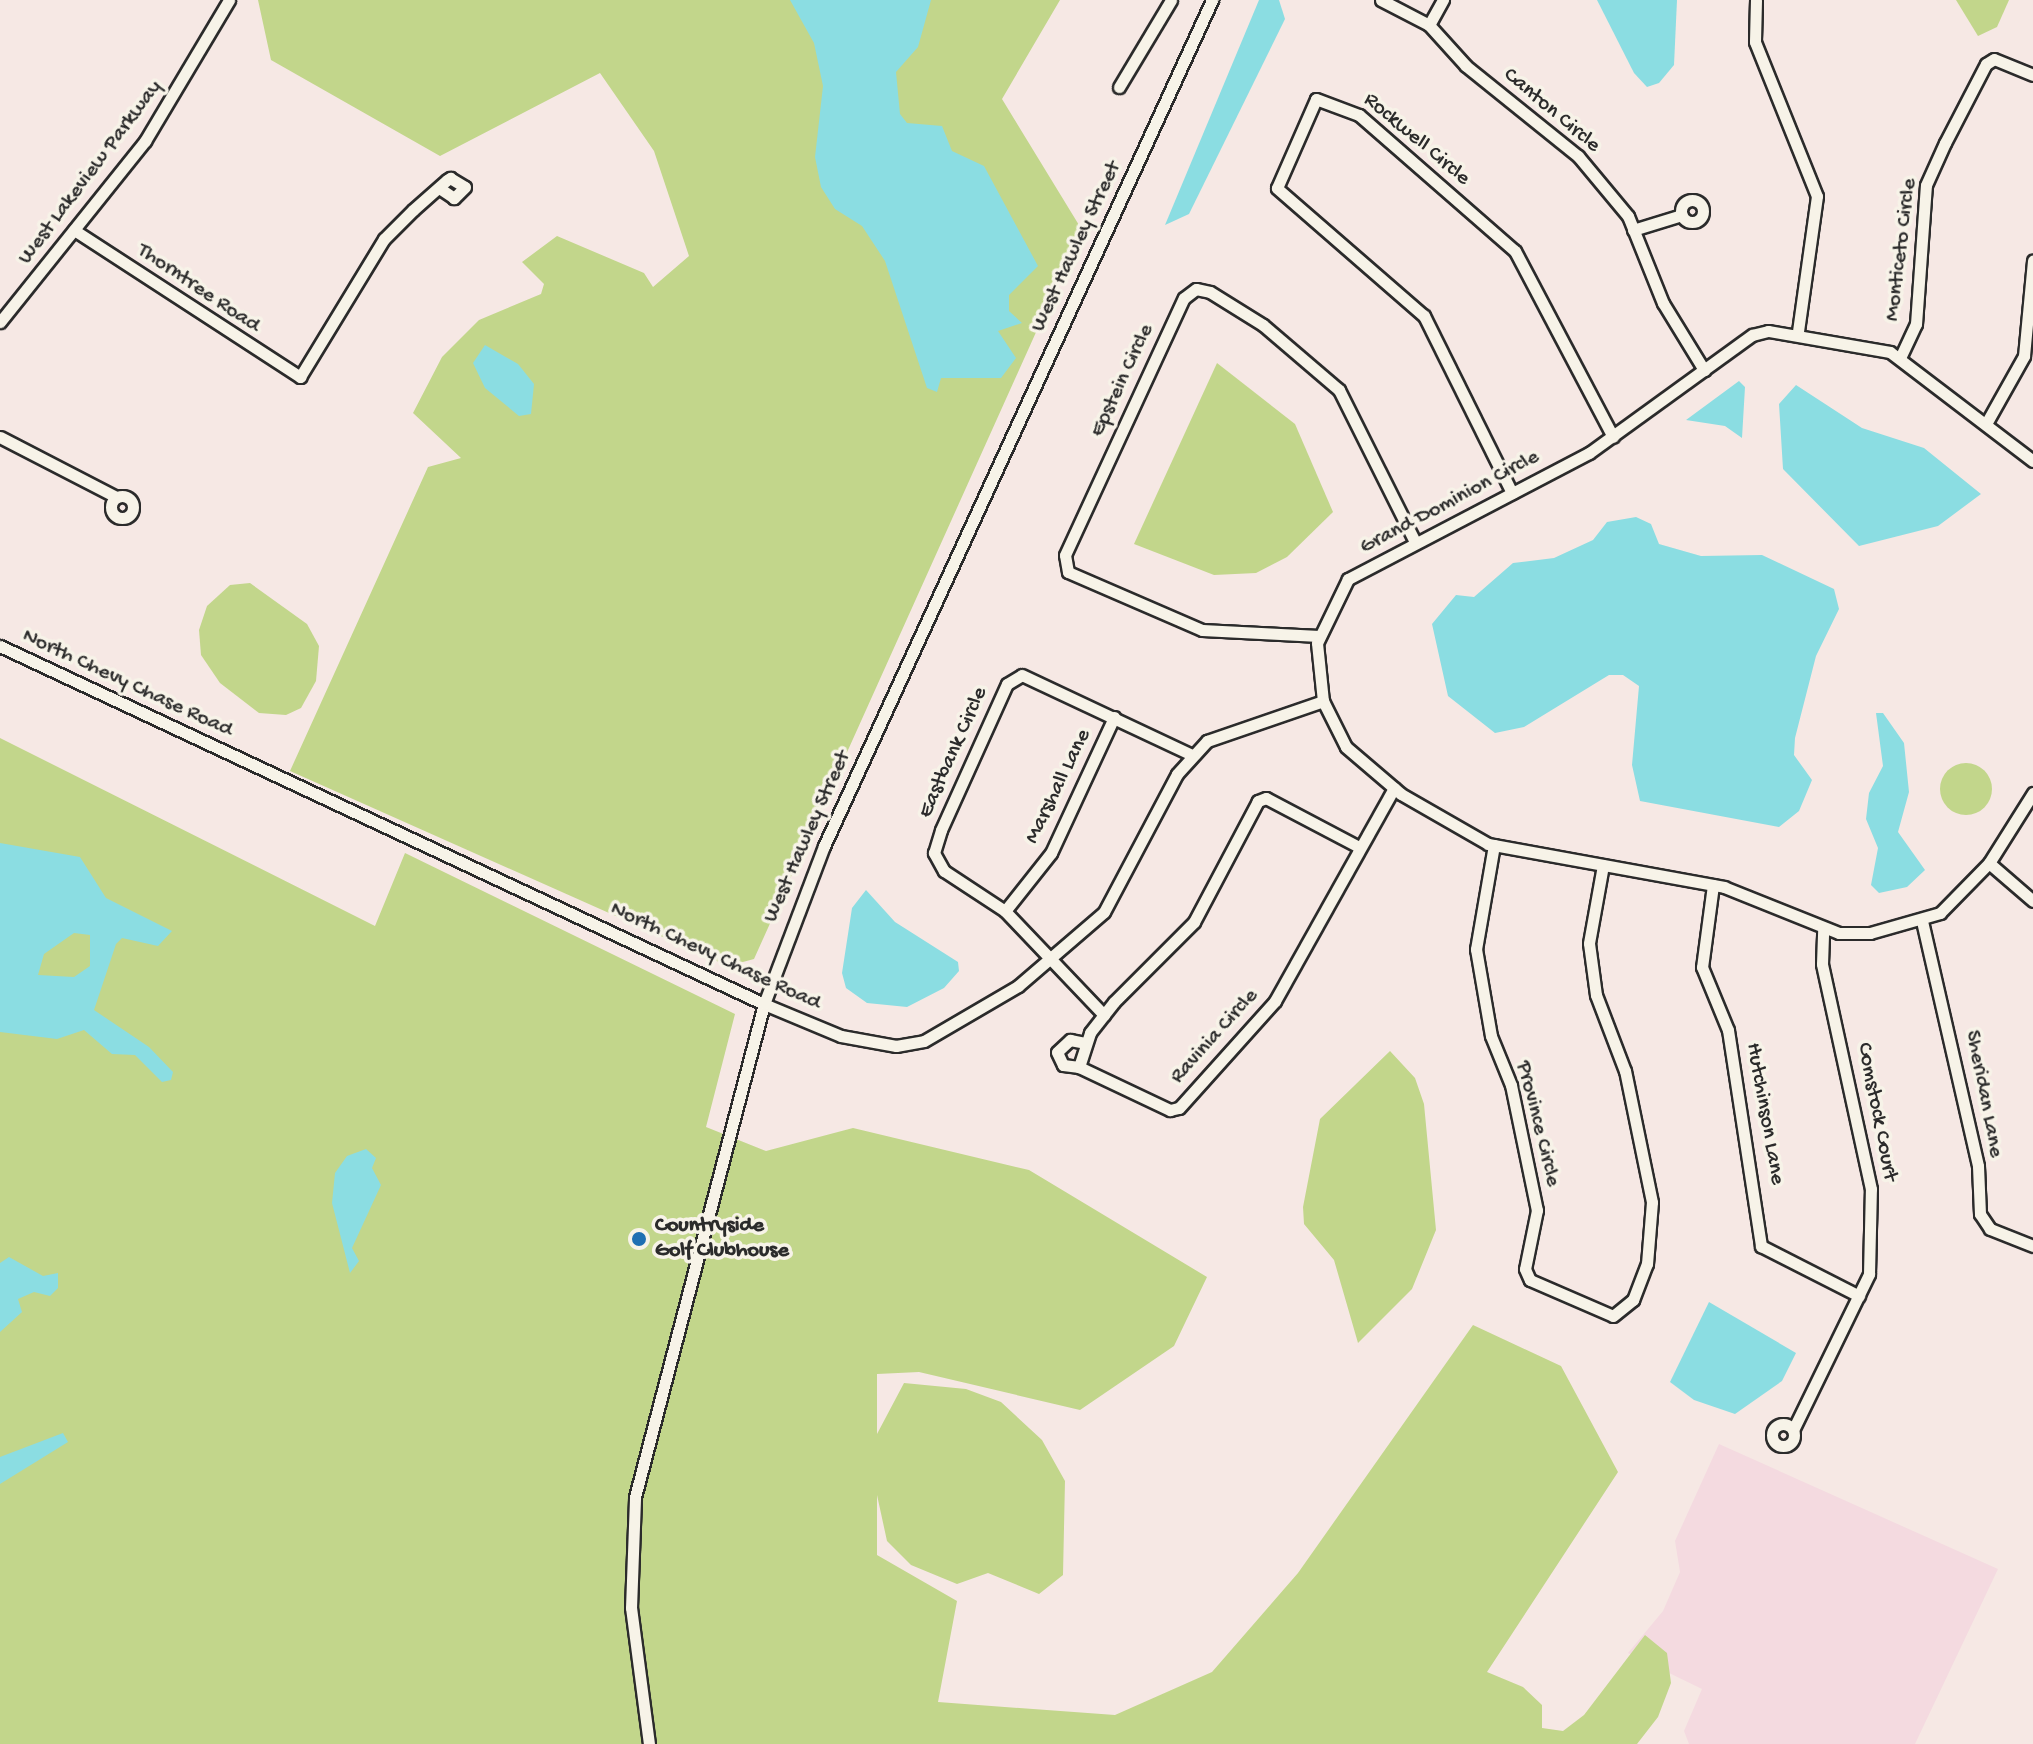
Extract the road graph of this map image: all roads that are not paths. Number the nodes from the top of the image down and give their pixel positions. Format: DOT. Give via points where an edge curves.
graph roads {
  1 [pos="229,0"];
  2 [pos="1171,0"];
  3 [pos="1212,0"];
  4 [pos="1381,0"];
  5 [pos="1443,0"];
  6 [pos="1756,0"];
  7 [pos="1429,25"];
  8 [pos="2033,75"];
  9 [pos="1119,87"];
  10 [pos="439,188"];
  11 [pos="1682,215"];
  12 [pos="74,230"];
  13 [pos="1633,230"];
  14 [pos="2033,260"];
  15 [pos="0,322"];
  16 [pos="1798,332"];
  17 [pos="1900,358"];
  18 [pos="1704,370"];
  19 [pos="1987,422"];
  20 [pos="0,437"];
  21 [pos="1613,437"];
  22 [pos="2033,461"];
  23 [pos="1512,493"];
  24 [pos="116,497"];
  25 [pos="1415,542"];
  26 [pos="1319,636"];
  27 [pos="0,646"];
  28 [pos="1323,701"];
  29 [pos="1114,717"];
  30 [pos="1192,755"];
  31 [pos="1394,788"];
  32 [pos="2033,793"];
  33 [pos="1494,845"];
  34 [pos="1359,847"];
  35 [pos="1989,863"];
  36 [pos="1603,865"];
  37 [pos="1713,885"];
  38 [pos="2033,901"];
  39 [pos="1005,911"];
  40 [pos="1922,921"];
  41 [pos="1823,929"];
  42 [pos="1053,961"];
  43 [pos="764,1004"];
  44 [pos="1104,1015"];
  45 [pos="1085,1043"];
  46 [pos="1079,1067"];
  47 [pos="2033,1246"];
  48 [pos="1859,1296"];
  49 [pos="1793,1430"];
  50 [pos="649,1744"];
  1 -- 12 [label="street, West Lakeview Parkway" via="167,109"];
  2 -- 9 [label="street"];
  3 -- 43 [label="street, West Hawley Street" via="824,846"];
  4 -- 7 [label="street, Canton Circle"];
  5 -- 7 [label="street"];
  6 -- 16 [label="street" via="1755,42 1817,196"];
  7 -- 13 [label="street, Canton Circle" via="1466,66 1578,156"];
  8 -- 17 [label="street, Monticeto Circle" via="1994,59 1986,64 1945,143 1926,185 1916,324"];
  10 -- 12 [label="street, Thorntree Road" via="378,247 300,377"];
  11 -- 13 [label="street"];
  12 -- 15 [label="street, West Lakeview Parkway"];
  13 -- 18 [label="street, Canton Circle" via="1663,303"];
  14 -- 19 [label="street" via="2024,356"];
  16 -- 17 [label="street, Grand Dominion Circle"];
  16 -- 18 [label="street, Grand Dominion Circle" via="1752,335"];
  17 -- 19 [label="street, Grand Dominion Circle"];
  18 -- 21 [label="street, Grand Dominion Circle"];
  19 -- 22 [label="street, Grand Dominion Circle"];
  20 -- 24 [label="street"];
  21 -- 23 [label="street, Grand Dominion Circle"];
  21 -- 23 [label="street, Rockwell Circle" via="1515,251 1359,115 1316,99 1277,188 1424,316"];
  23 -- 25 [label="street, Grand Dominion Circle"];
  25 -- 26 [label="street, Grand Dominion Circle" via="1348,579"];
  25 -- 26 [label="street, Epstein Circle" via="1339,390 1263,325 1210,292 1196,289 1184,298 1065,555 1068,572 1202,630"];
  26 -- 28 [label="street"];
  27 -- 43 [label="street, North Chevy Chase Road"];
  28 -- 30 [label="street, North Chevy Chase Road" via="1228,728"];
  28 -- 31 [label="street" via="1346,747"];
  29 -- 30 [label="street, Eastbank Circle"];
  29 -- 39 [label="street, Marshall Lane" via="1051,853"];
  29 -- 39 [label="street, Eastbank Circle" via="1022,675 1007,684 934,853 944,871"];
  30 -- 42 [label="street, North Chevy Chase Road" via="1104,912"];
  31 -- 33 [label="street"];
  31 -- 34 [label="street, Ravinia Circle"];
  32 -- 35 [label="street"];
  33 -- 36 [label="street"];
  33 -- 36 [label="street, Province Circle" via="1476,949 1491,1036 1511,1085 1537,1210 1525,1269 1530,1280 1613,1316 1633,1300 1647,1264 1652,1202 1625,1071 1596,995 1589,943"];
  34 -- 44 [label="street" via="1266,798 1258,801 1178,945"];
  34 -- 46 [label="street, Ravinia Circle" via="1275,1001 1179,1108 1170,1110"];
  35 -- 38 [label="street"];
  35 -- 40 [label="street" via="1966,892"];
  36 -- 37 [label="street"];
  37 -- 41 [label="street"];
  37 -- 48 [label="street, Hutchinson Lane" via="1702,967 1728,1030 1761,1246"];
  39 -- 42 [label="street, Eastbank Circle"];
  40 -- 41 [label="street" via="1870,933"];
  40 -- 47 [label="street, Sheridan Lane" via="1978,1166 1980,1214 1990,1229"];
  41 -- 48 [label="street, Comstock Court" via="1822,964 1871,1189 1869,1274"];
  42 -- 43 [label="street, North Chevy Chase Road" via="924,1041 896,1046 841,1036"];
  42 -- 44 [label="street, Eastbank Circle"];
  43 -- 50 [label="street, West Hawley Street" via="635,1497 631,1608"];
  44 -- 45 [label="street"];
  45 -- 46 [label="street"];
  45 -- 46 [label="street" via="1070,1040 1057,1052 1063,1065"];
  48 -- 49 [label="street, Comstock Court"];
}
